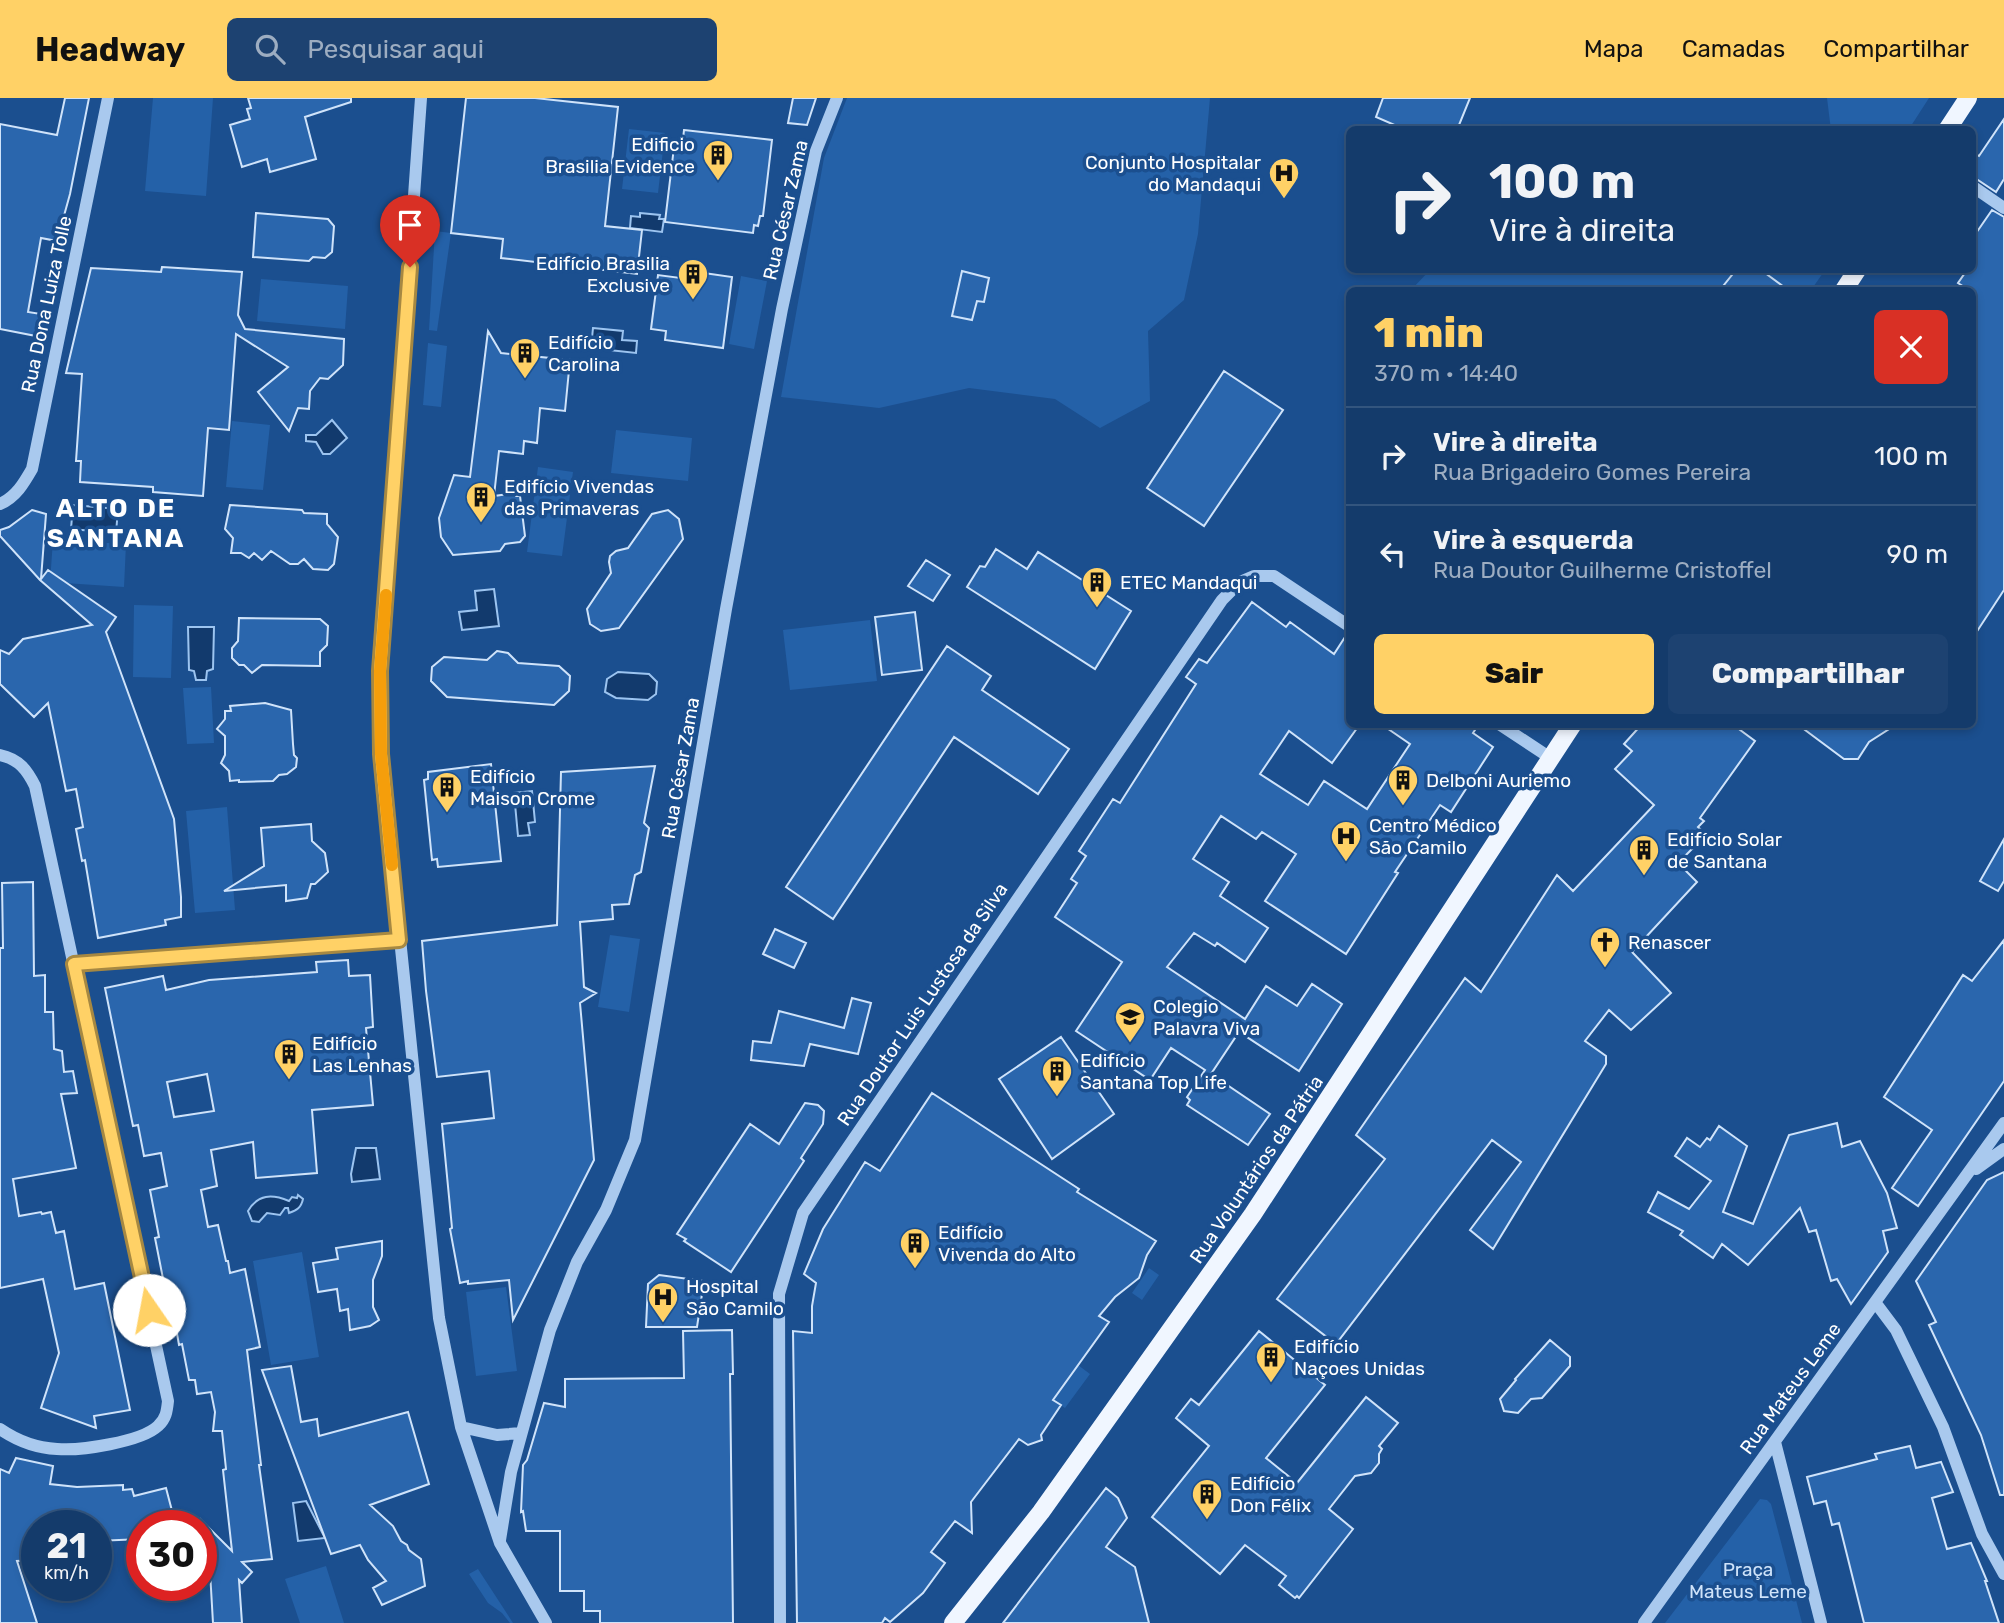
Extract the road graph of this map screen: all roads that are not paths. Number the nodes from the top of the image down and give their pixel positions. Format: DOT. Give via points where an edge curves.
graph roads {
  1 [pos="108,98"];
  2 [pos="421,98"];
  3 [pos="837,98"];
  4 [pos="1968,98"];
  5 [pos="1950,126"];
  6 [pos="1976,189"];
  7 [pos="2004,208"];
  8 [pos="0,504"];
  9 [pos="1346,624"];
  10 [pos="1505,728"];
  11 [pos="1571,728"];
  12 [pos="0,755"];
  13 [pos="1552,760"];
  14 [pos="399,940"];
  15 [pos="74,964"];
  16 [pos="2004,1123"];
  17 [pos="2004,1149"];
  18 [pos="1967,1175"];
  19 [pos="1875,1302"];
  20 [pos="461,1427"];
  21 [pos="0,1429"];
  22 [pos="521,1433"];
  23 [pos="1775,1442"];
  24 [pos="500,1542"];
  25 [pos="2004,1574"];
  26 [pos="962,1620"];
  27 [pos="546,1623"];
  28 [pos="780,1623"];
  29 [pos="1644,1623"];
  30 [pos="1821,1623"];
  1 -- 8 [label="street, Rua Dona Luiza Tolle" via="32,469 21,488"];
  2 -- 14 [label="street" via="380,671 381,754"];
  3 -- 22 [label="street, Rua César Zama" via="816,151 782,309 635,1140 550,1330"];
  4 -- 5 [label="main road"];
  6 -- 7 [label="street"];
  9 -- 28 [label="street, Rua Doutor Luis Lustosa da Silva" via="1274,576 1240,582 1222,600 803,1213 779,1294"];
  10 -- 13 [label="street"];
  11 -- 13 [label="main road, Rua Voluntários da Pátria"];
  12 -- 15 [label="street" via="18,761 35,786"];
  13 -- 26 [label="main road, Rua Voluntários da Pátria" via="1253,1214"];
  14 -- 15 [label="street"];
  14 -- 20 [label="street" via="439,1318"];
  15 -- 21 [label="street" via="166,1390 167,1415 143,1435 86,1448 33,1445"];
  16 -- 18 [label="street, Rua Mateus Leme"];
  17 -- 18 [label="street, Rua Mateus Leme"];
  18 -- 19 [label="street, Rua Mateus Leme"];
  19 -- 23 [label="street, Rua Mateus Leme"];
  19 -- 25 [label="street" via="1896,1331 1942,1427 1982,1534"];
  20 -- 22 [label="street" via="497,1435"];
  20 -- 24 [label="street"];
  22 -- 24 [label="street, Rua César Zama"];
  23 -- 29 [label="street, Rua Mateus Leme"];
  23 -- 30 [label="street"];
  24 -- 27 [label="street"];
}
